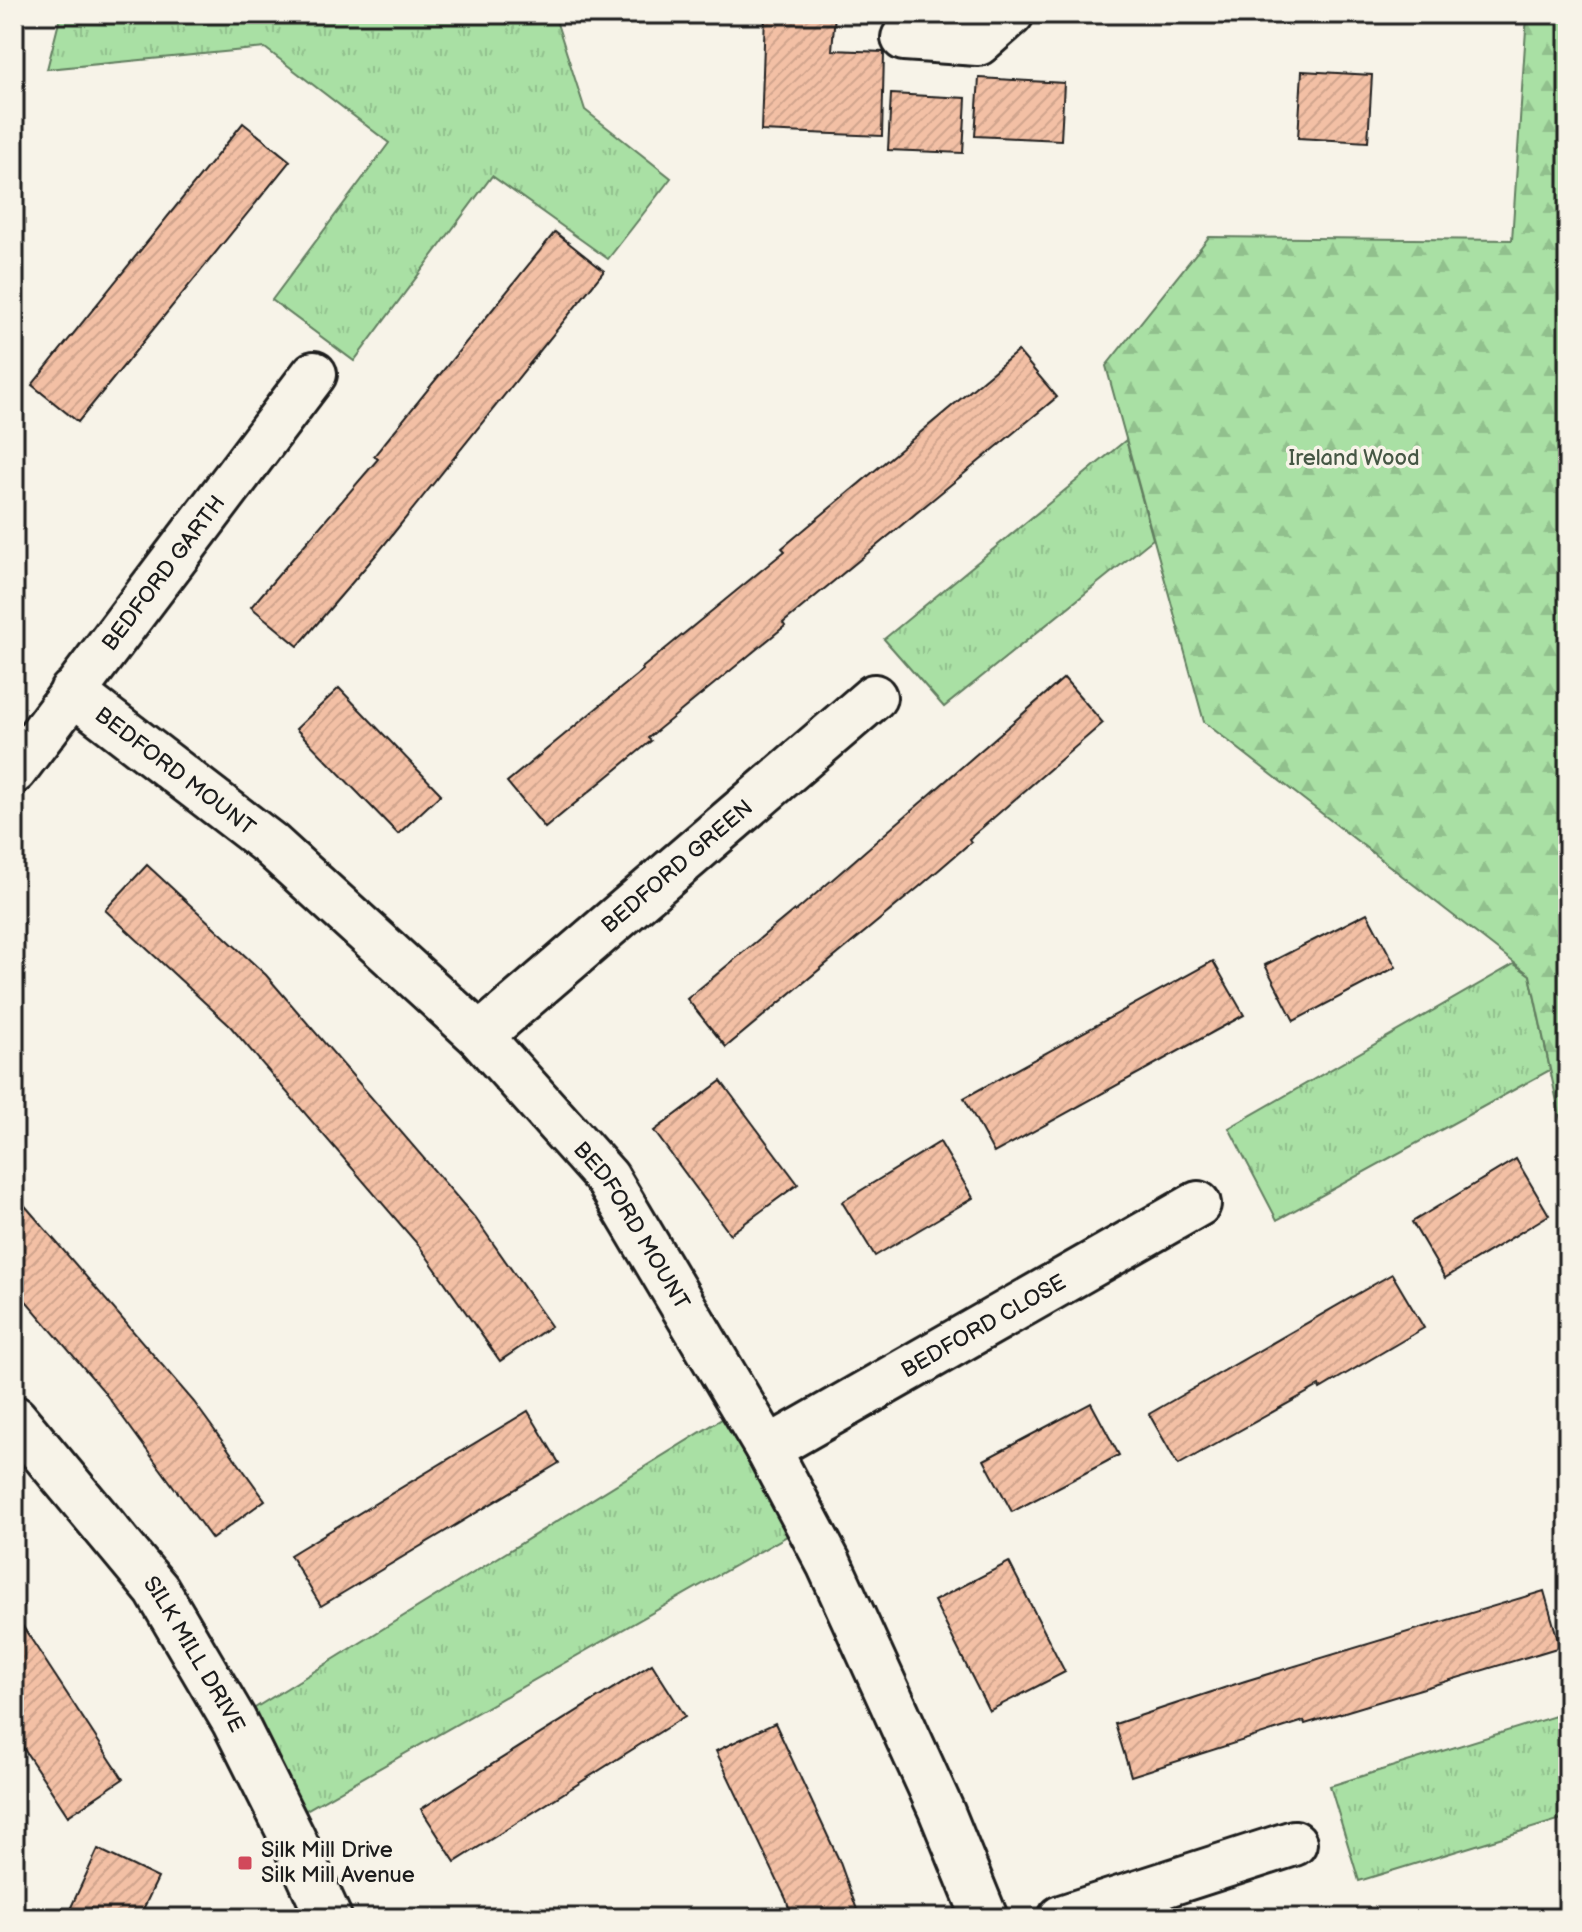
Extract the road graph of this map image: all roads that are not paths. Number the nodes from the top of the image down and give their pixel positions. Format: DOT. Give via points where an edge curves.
graph roads {
  1 [pos="1011,14"];
  2 [pos="904,38"];
  3 [pos="314,374"];
  4 [pos="72,692"];
  5 [pos="874,697"];
  6 [pos="14,771"];
  7 [pos="480,1036"];
  8 [pos="1198,1204"];
  9 [pos="14,1418"];
  10 [pos="768,1449"];
  11 [pos="1294,1843"];
  12 [pos="329,1918"];
  13 [pos="985,1918"];
  14 [pos="1061,1918"];
  1 -- 2 [label="street" via="978,43"];
  3 -- 4 [label="street, BEDFORD GARTH"];
  4 -- 6 [label="street, BEDFORD GARTH"];
  4 -- 7 [label="street, BEDFORD MOUNT" via="270,844"];
  5 -- 7 [label="street, BEDFORD GREEN"];
  7 -- 10 [label="street, BEDFORD MOUNT" via="607,1178"];
  8 -- 10 [label="street, BEDFORD CLOSE"];
  9 -- 12 [label="street, SILK MILL DRIVE" via="157,1590 234,1721"];
  10 -- 13 [label="street, BEDFORD MOUNT" via="829,1564"];
  11 -- 14 [label="street"];
}
